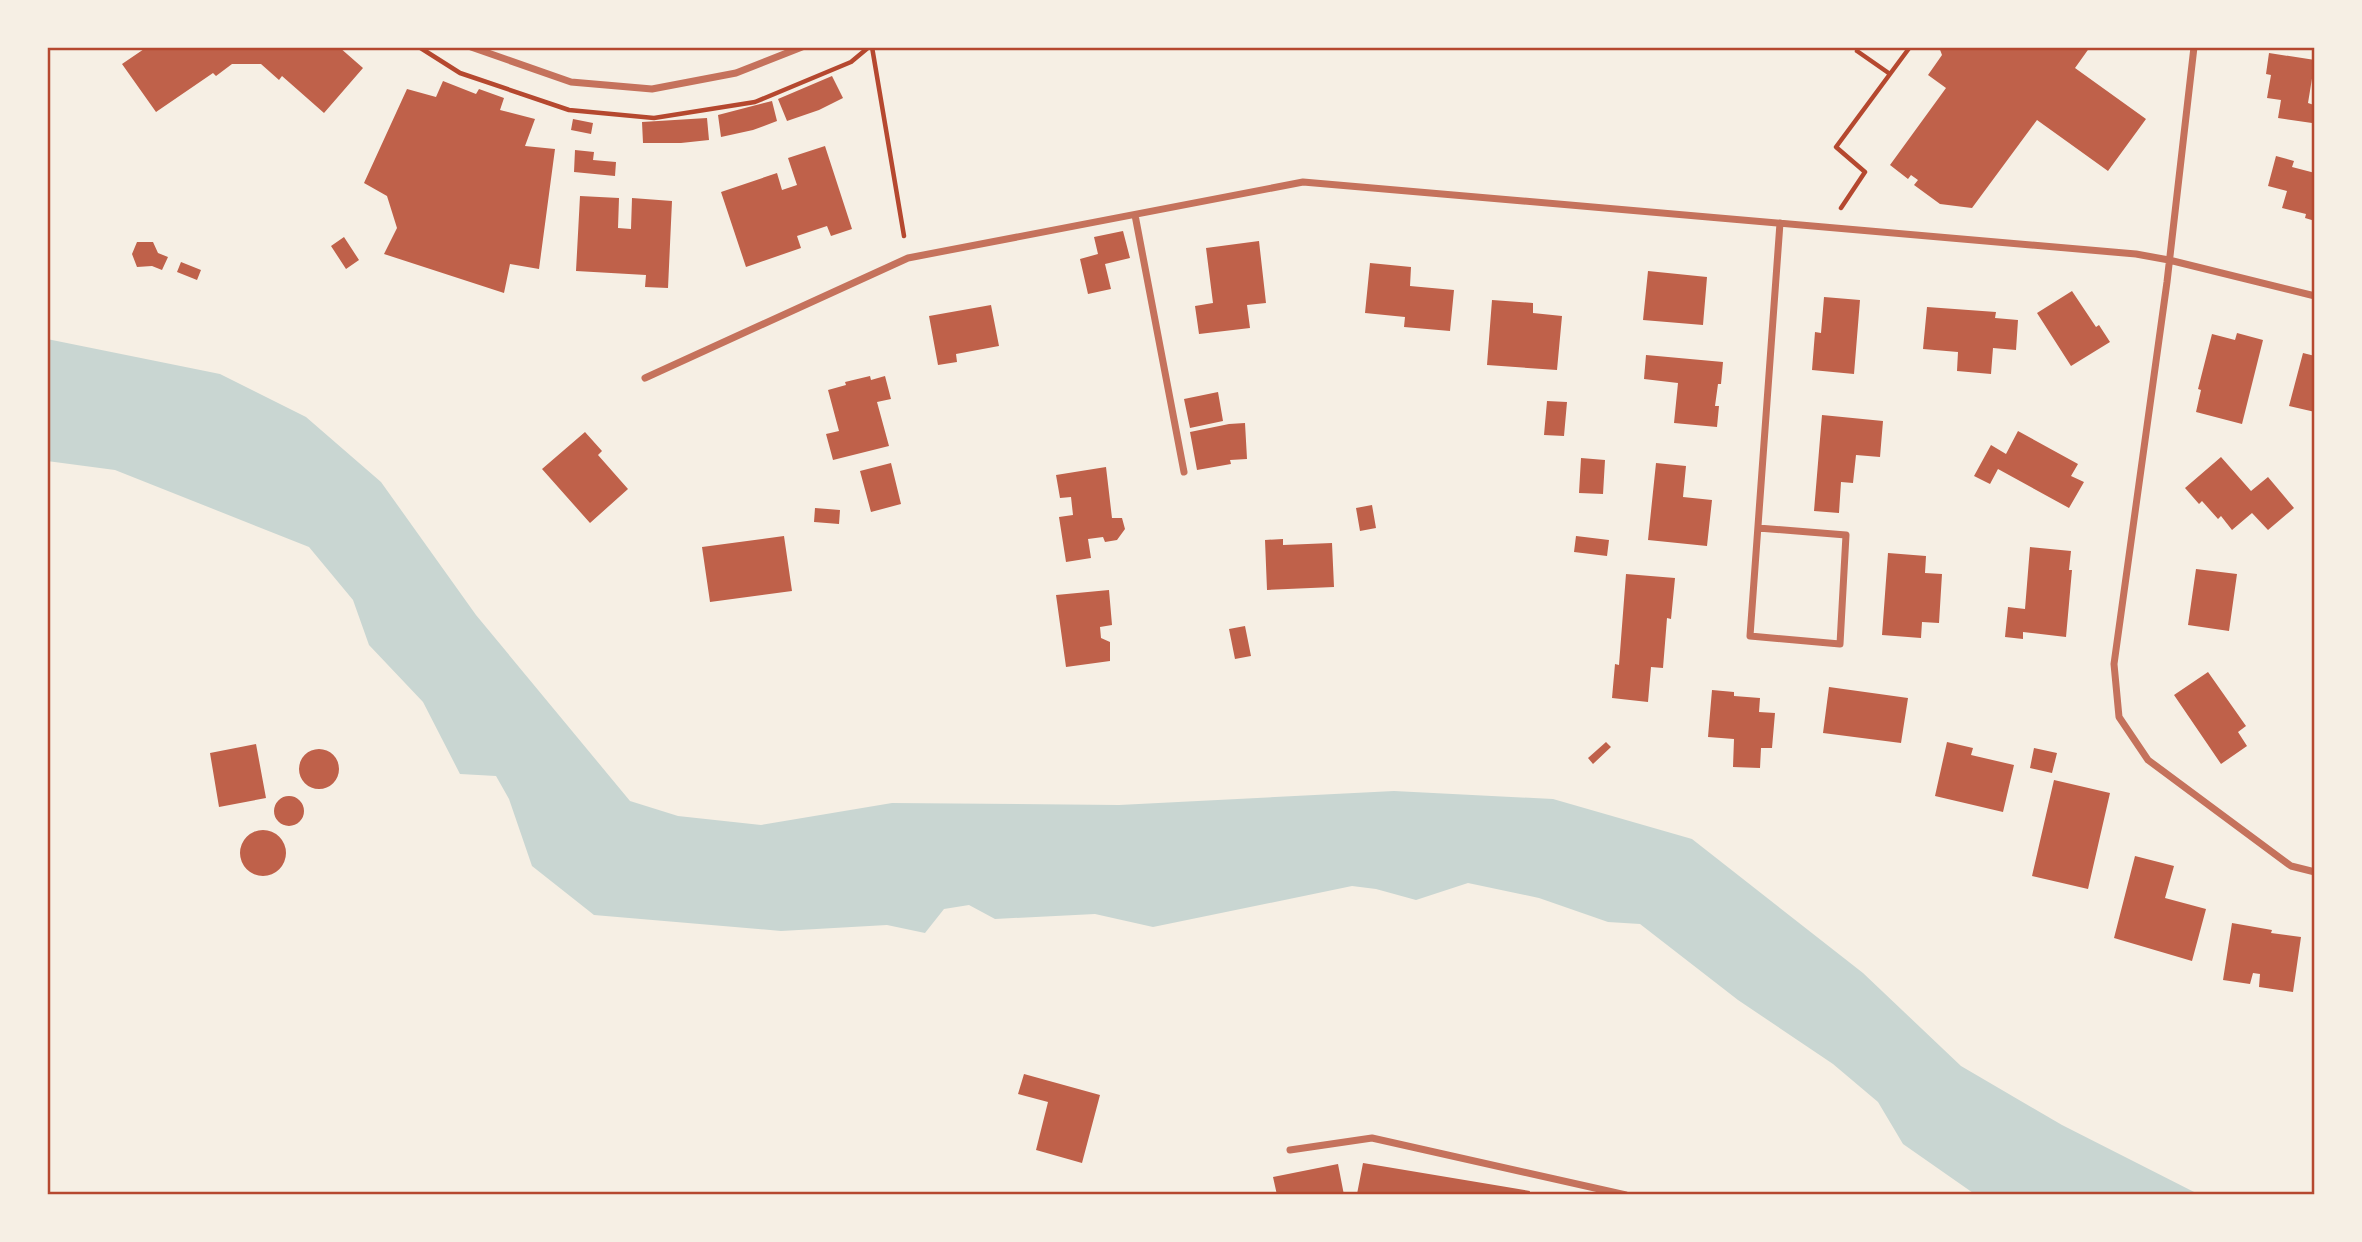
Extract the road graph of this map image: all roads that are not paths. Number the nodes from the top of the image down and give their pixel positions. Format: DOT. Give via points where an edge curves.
graph roads {
  1 [pos="471,47"];
  2 [pos="802,47"];
  3 [pos="2194,47"];
  4 [pos="1135,215"];
  5 [pos="1780,223"];
  6 [pos="2169,260"];
  7 [pos="2315,296"];
  8 [pos="645,378"];
  9 [pos="1184,472"];
  10 [pos="1758,528"];
  11 [pos="2315,872"];
  12 [pos="1290,1150"];
  13 [pos="1626,1195"];
  1 -- 2 [label="street" via="571,82 652,89 736,74"];
  3 -- 6 [label="street"];
  4 -- 5 [label="street" via="1303,182"];
  4 -- 8 [label="street" via="908,258"];
  4 -- 9 [label="street"];
  5 -- 6 [label="street"];
  5 -- 10 [label="street"];
  6 -- 7 [label="street"];
  6 -- 11 [label="street" via="2114,664 2119,717 2148,760 2291,866"];
  10 -- 10 [label="street" via="1846,535 1840,644 1749,636"];
  12 -- 13 [label="street" via="1372,1138"];
}
